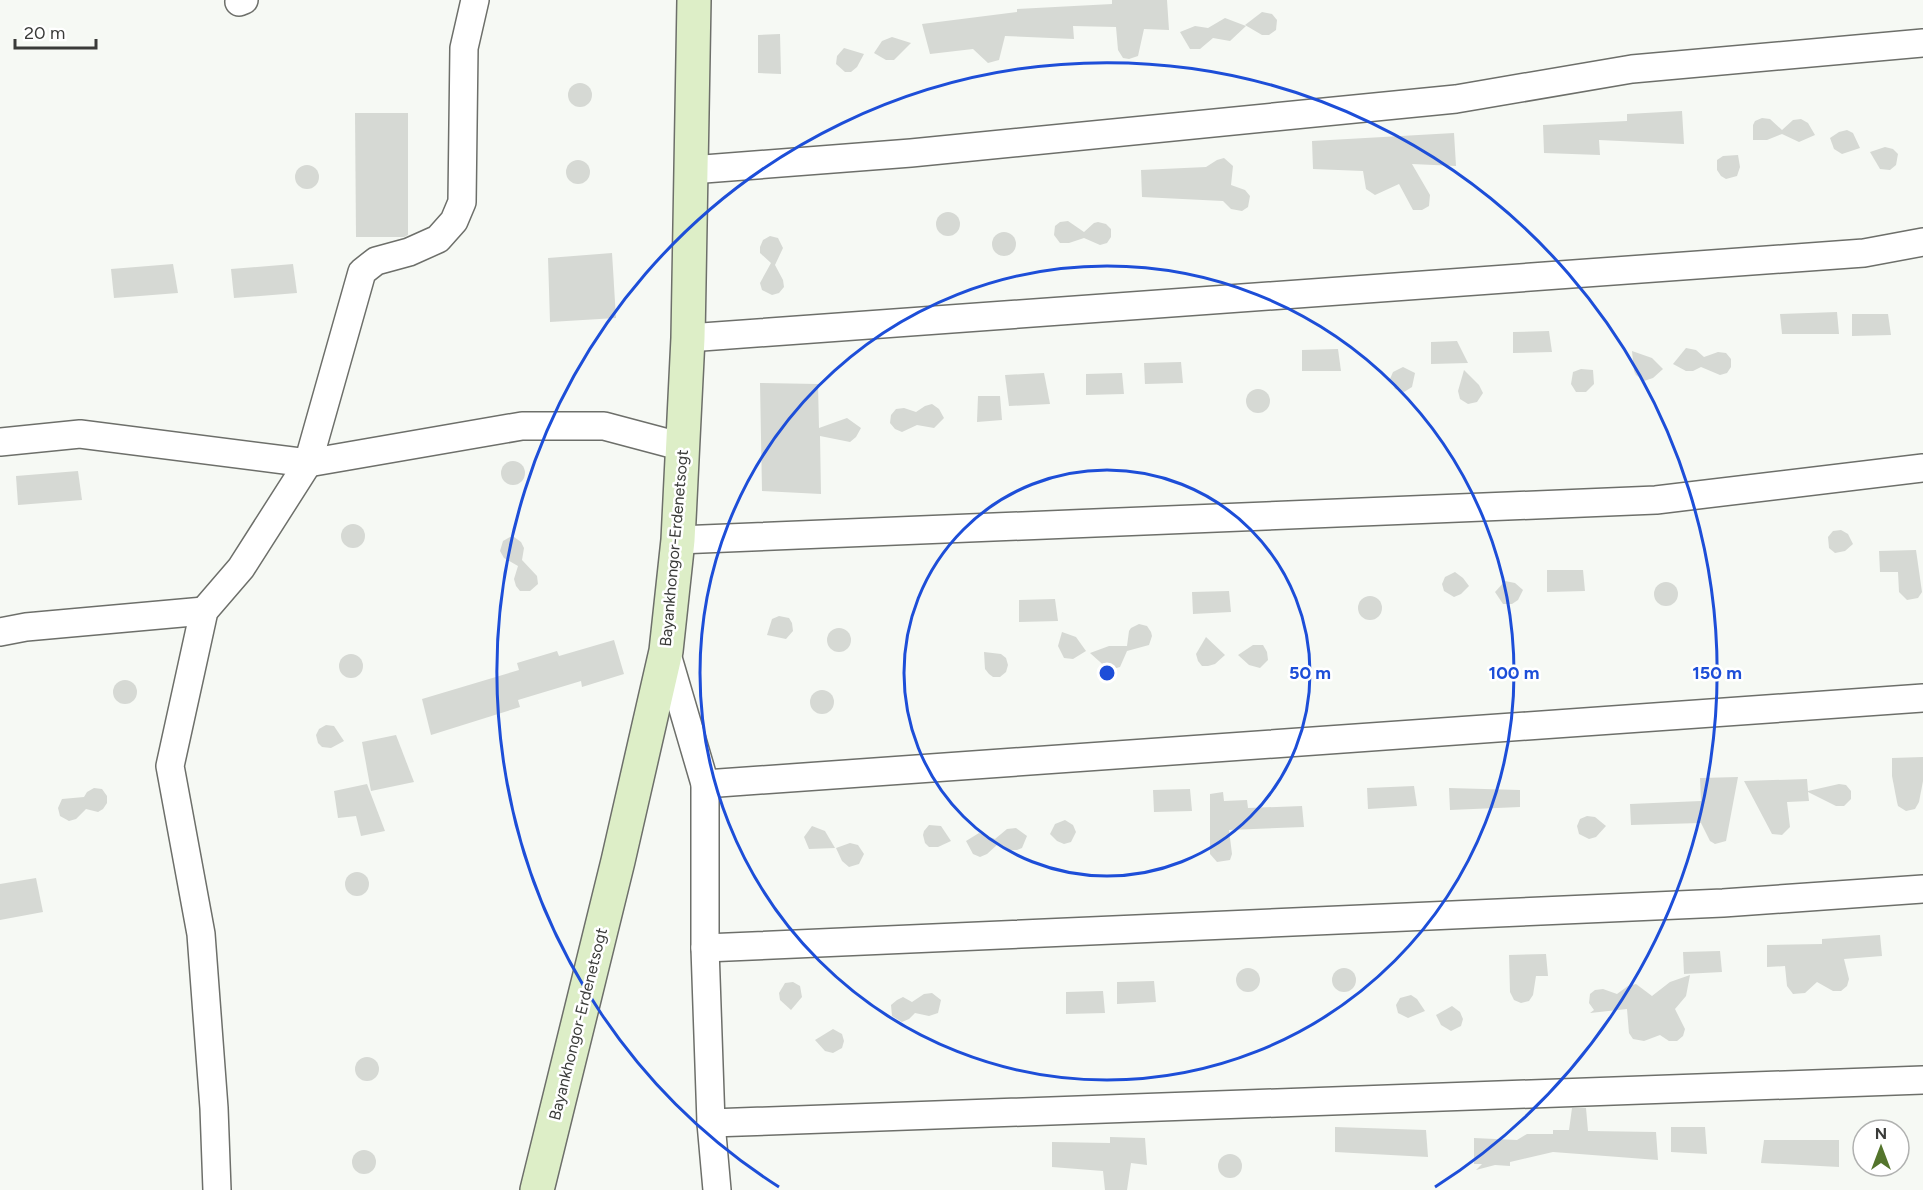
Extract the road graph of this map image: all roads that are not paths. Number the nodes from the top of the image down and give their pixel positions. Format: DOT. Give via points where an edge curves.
graph roads {
  1 [pos="475,0"];
  2 [pos="694,0"];
  3 [pos="1923,43"];
  4 [pos="691,170"];
  5 [pos="1923,242"];
  6 [pos="688,338"];
  7 [pos="0,442"];
  8 [pos="683,447"];
  9 [pos="309,463"];
  10 [pos="1923,468"];
  11 [pos="678,540"];
  12 [pos="204,611"];
  13 [pos="0,632"];
  14 [pos="666,651"];
  15 [pos="1923,698"];
  16 [pos="705,784"];
  17 [pos="1923,889"];
  18 [pos="705,948"];
  19 [pos="1923,1080"];
  20 [pos="711,1124"];
  21 [pos="541,1176"];
  22 [pos="217,1190"];
  23 [pos="526,1190"];
  24 [pos="717,1190"];
  1 -- 9 [label="street" via="464,48 462,202 454,221 438,239 376,261 363,272"];
  2 -- 4 [label="street, Bayankhongor-Erdenetsogt"];
  3 -- 4 [label="street" via="1632,69 1456,99 911,153"];
  4 -- 6 [label="street, Bayankhongor-Erdenetsogt"];
  5 -- 6 [label="street" via="1864,254"];
  6 -- 8 [label="street, Bayankhongor-Erdenetsogt"];
  7 -- 9 [label="street" via="80,434"];
  8 -- 9 [label="street" via="604,426 522,426"];
  8 -- 11 [label="street, Bayankhongor-Erdenetsogt"];
  9 -- 12 [label="street" via="241,568"];
  10 -- 11 [label="street" via="1656,500"];
  11 -- 14 [label="street, Bayankhongor-Erdenetsogt"];
  12 -- 13 [label="street"];
  12 -- 22 [label="street" via="170,766 201,934"];
  14 -- 16 [label="street"];
  14 -- 21 [label="street, Bayankhongor-Erdenetsogt"];
  15 -- 16 [label="street"];
  16 -- 18 [label="street"];
  17 -- 18 [label="street" via="1723,903"];
  18 -- 20 [label="street"];
  19 -- 20 [label="street"];
  20 -- 24 [label="street"];
  21 -- 23 [label="street"];
}
